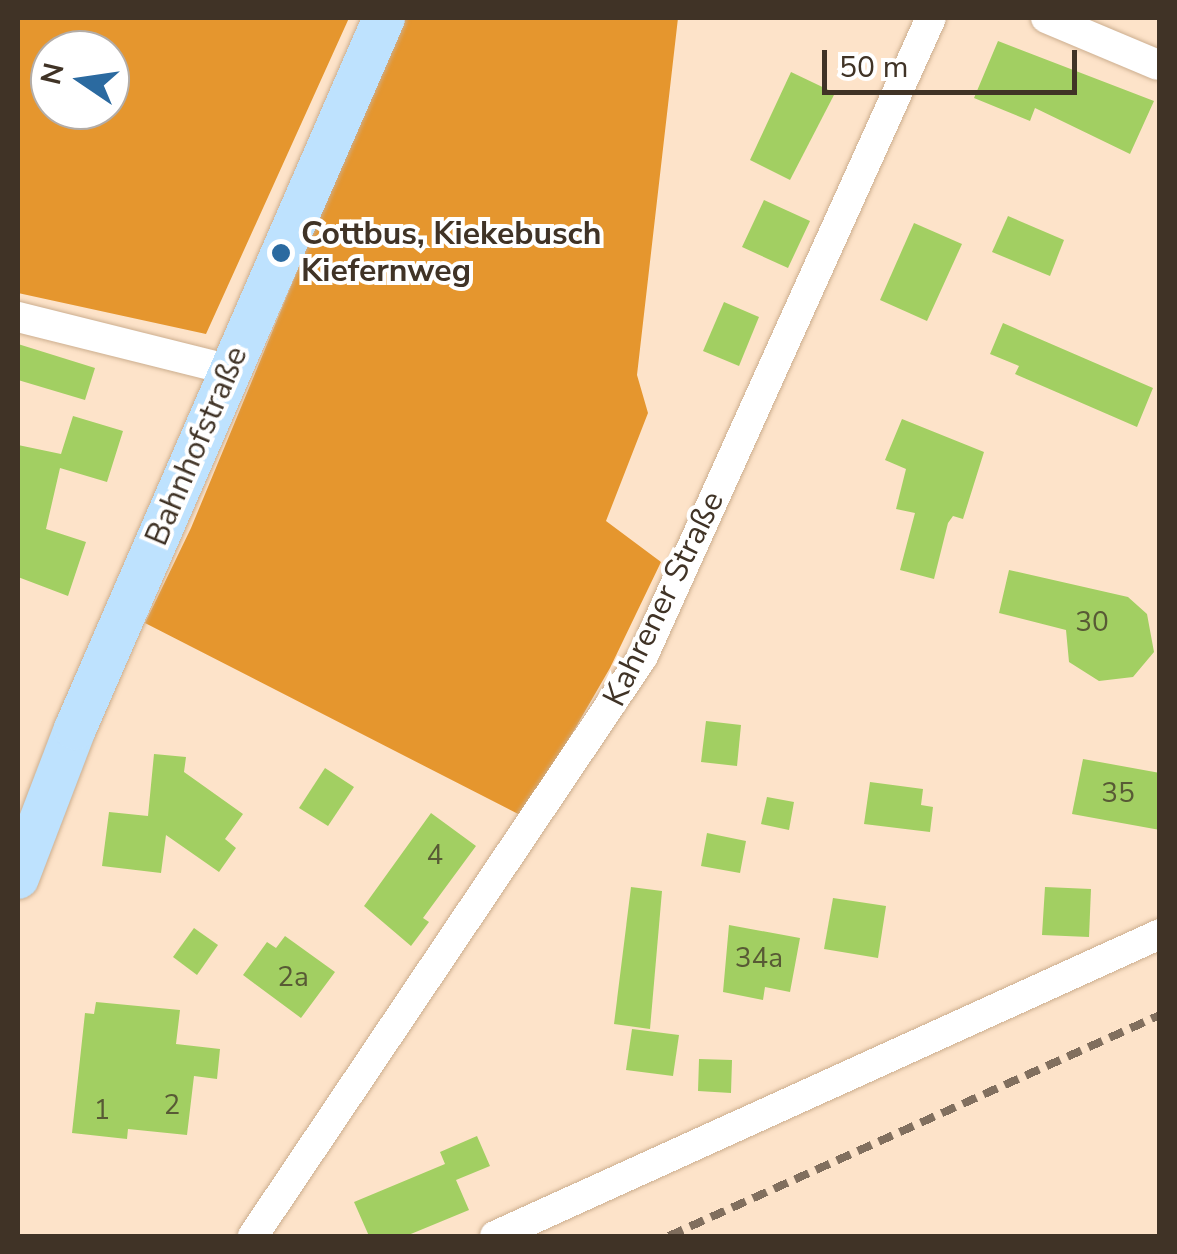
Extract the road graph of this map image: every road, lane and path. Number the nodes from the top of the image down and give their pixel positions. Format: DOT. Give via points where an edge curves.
graph roads {
  1 [pos="384,18"];
  2 [pos="930,18"];
  3 [pos="1046,18"];
  4 [pos="1158,65"];
  5 [pos="18,317"];
  6 [pos="230,370"];
  7 [pos="18,878"];
  8 [pos="1160,934"];
  9 [pos="253,1236"];
  10 [pos="495,1236"];
  1 -- 6 [label="main road, Bahnhofstraße"];
  2 -- 9 [label="street, Kahrener Straße" via="643,656"];
  3 -- 4 [label="street"];
  5 -- 6 [label="street"];
  6 -- 7 [label="main road, Bahnhofstraße"];
  8 -- 10 [label="street"];
}
